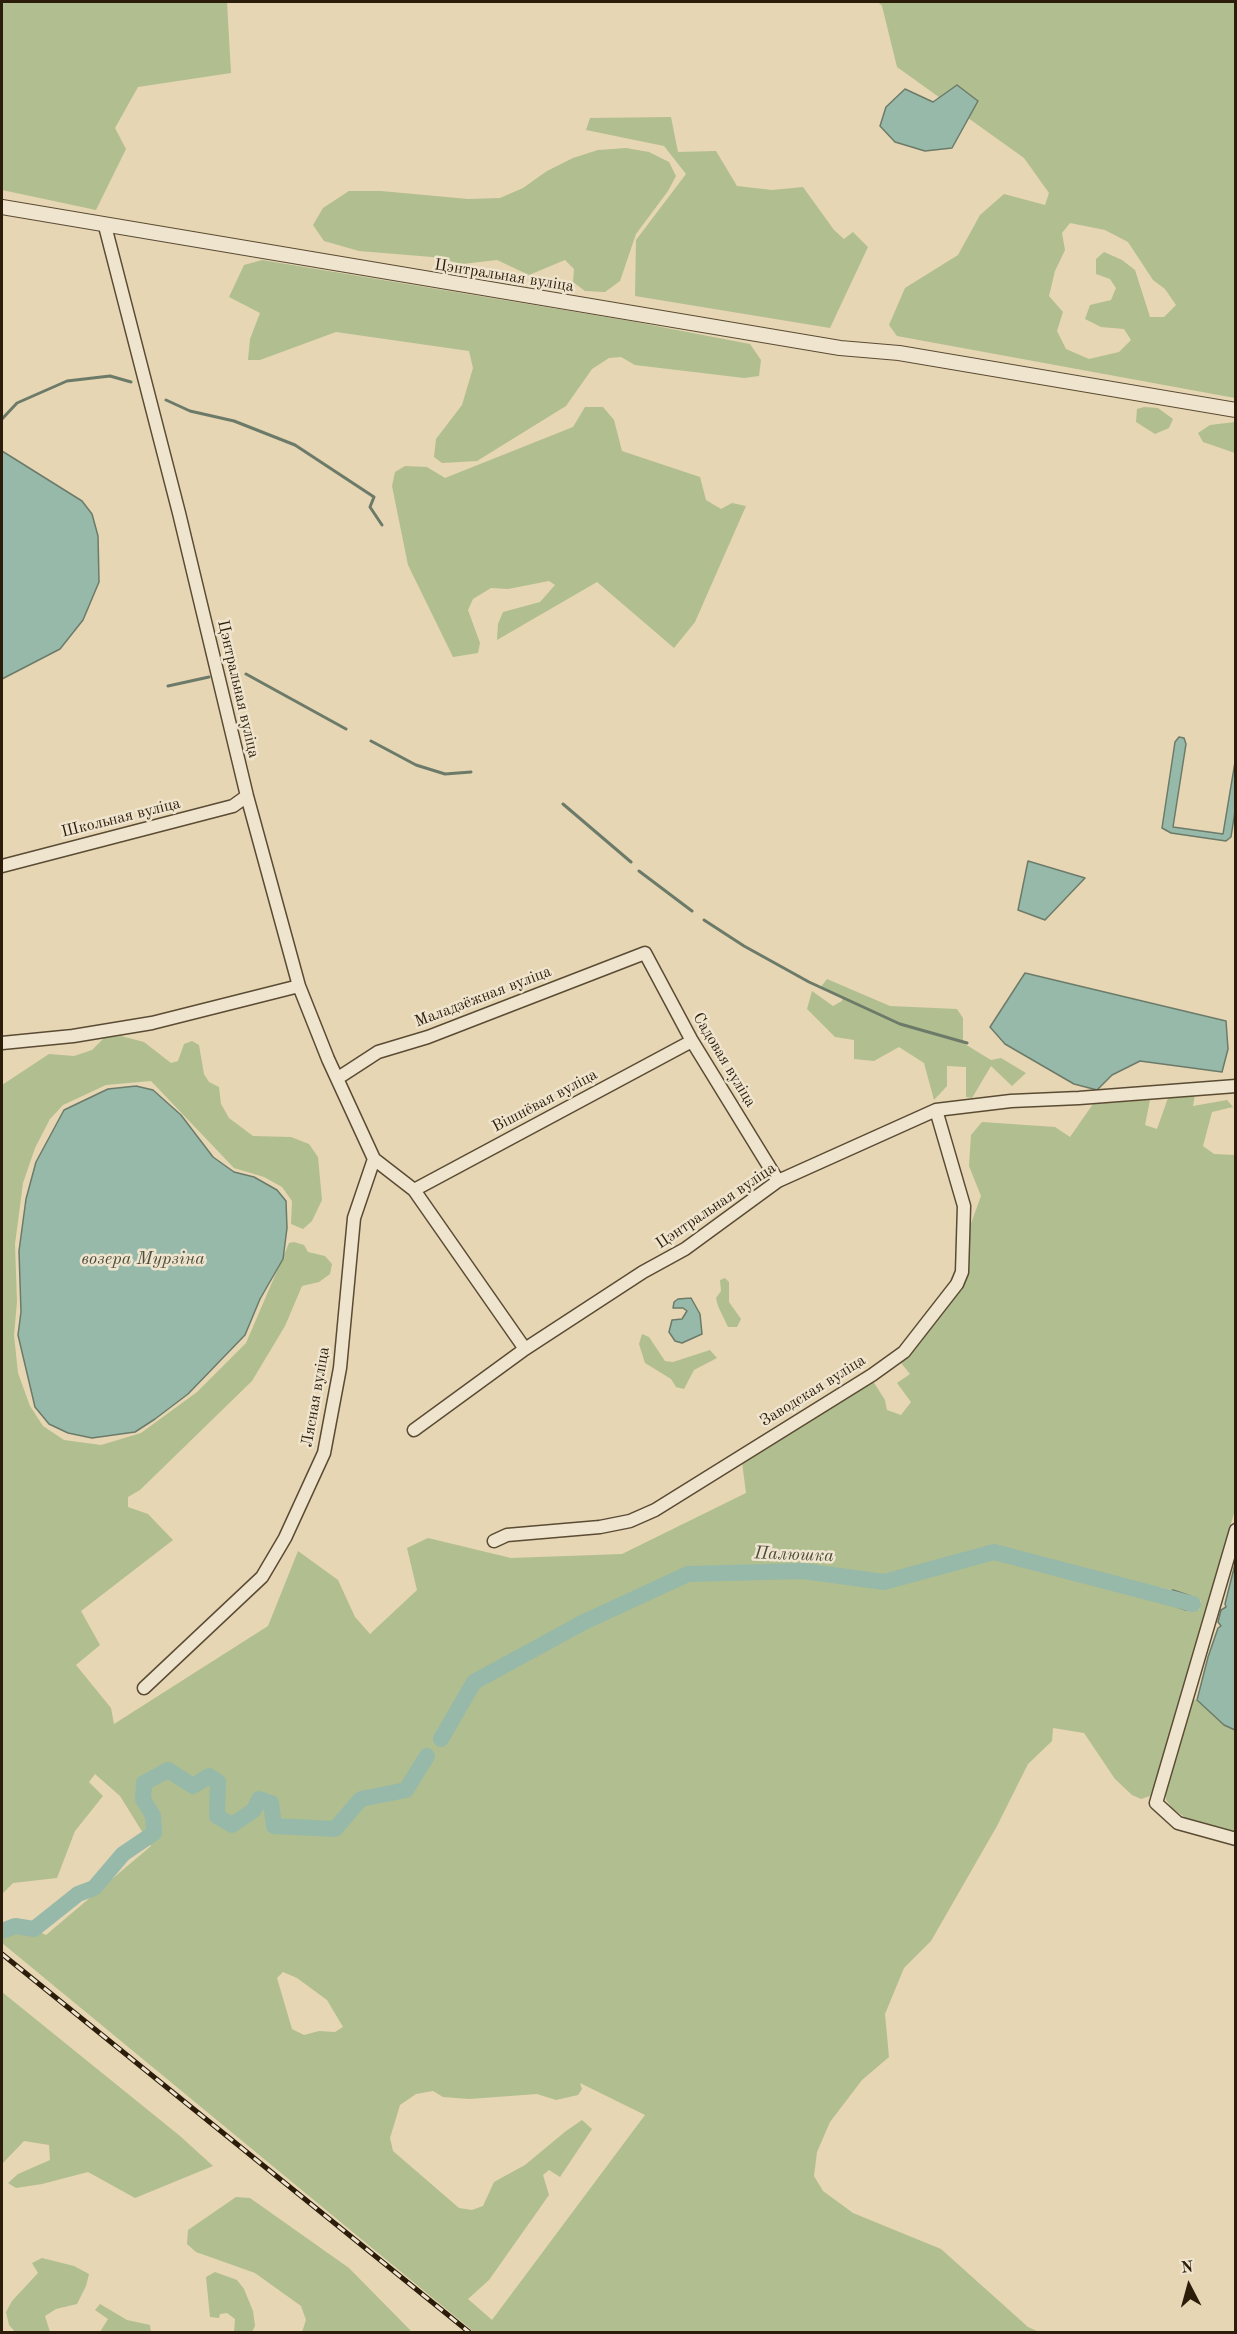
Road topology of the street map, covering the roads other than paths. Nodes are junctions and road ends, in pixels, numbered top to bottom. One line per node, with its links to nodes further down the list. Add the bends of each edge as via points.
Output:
1 (2, 207): 2 (street, Цэнтральная вуліца)
2 (105, 226): 3 (street, Цэнтральная вуліца); 4 (street, Цэнтральная вуліца, via 180,513)
3 (1236, 410)
4 (247, 796): 5 (street, Школьная вуліца, via 233,806); 7 (street, Цэнтральная вуліца)
5 (2, 866)
6 (645, 953): 8 (street, Садовая вуліца); 10 (street, Маладзёжная вуліца, via 428,1037 378,1052)
7 (299, 986): 9 (street, via 152,1023); 10 (street, Цэнтральная вуліца)
8 (692, 1041): 14 (street, Садовая вуліца); 15 (street, Вішнёвая вуліца)
9 (2, 1043)
10 (338, 1078): 13 (street, Цэнтральная вуліца)
11 (1236, 1086): 12 (street, Цэнтральная вуліца)
12 (936, 1110): 14 (street, Цэнтральная вуліца); 19 (street, Заводская вуліца, via 964,1206 962,1272 957,1284 903,1352 655,1510 630,1521 600,1527 507,1535)
13 (374, 1159): 15 (street, Цэнтральная вуліца); 20 (street, Лясная вуліца, via 354,1218 340,1368 320,1462 262,1577)
14 (778, 1181): 16 (street, Цэнтральная вуліца, via 685,1249)
15 (414, 1190): 16 (street, Цэнтральная вуліца)
16 (525, 1349): 17 (street, Цэнтральная вуліца)
17 (414, 1430)
18 (1236, 1530): 21 (street, via 1156,1803 1178,1823)
19 (494, 1541)
20 (144, 1688)
21 (1236, 1839)

